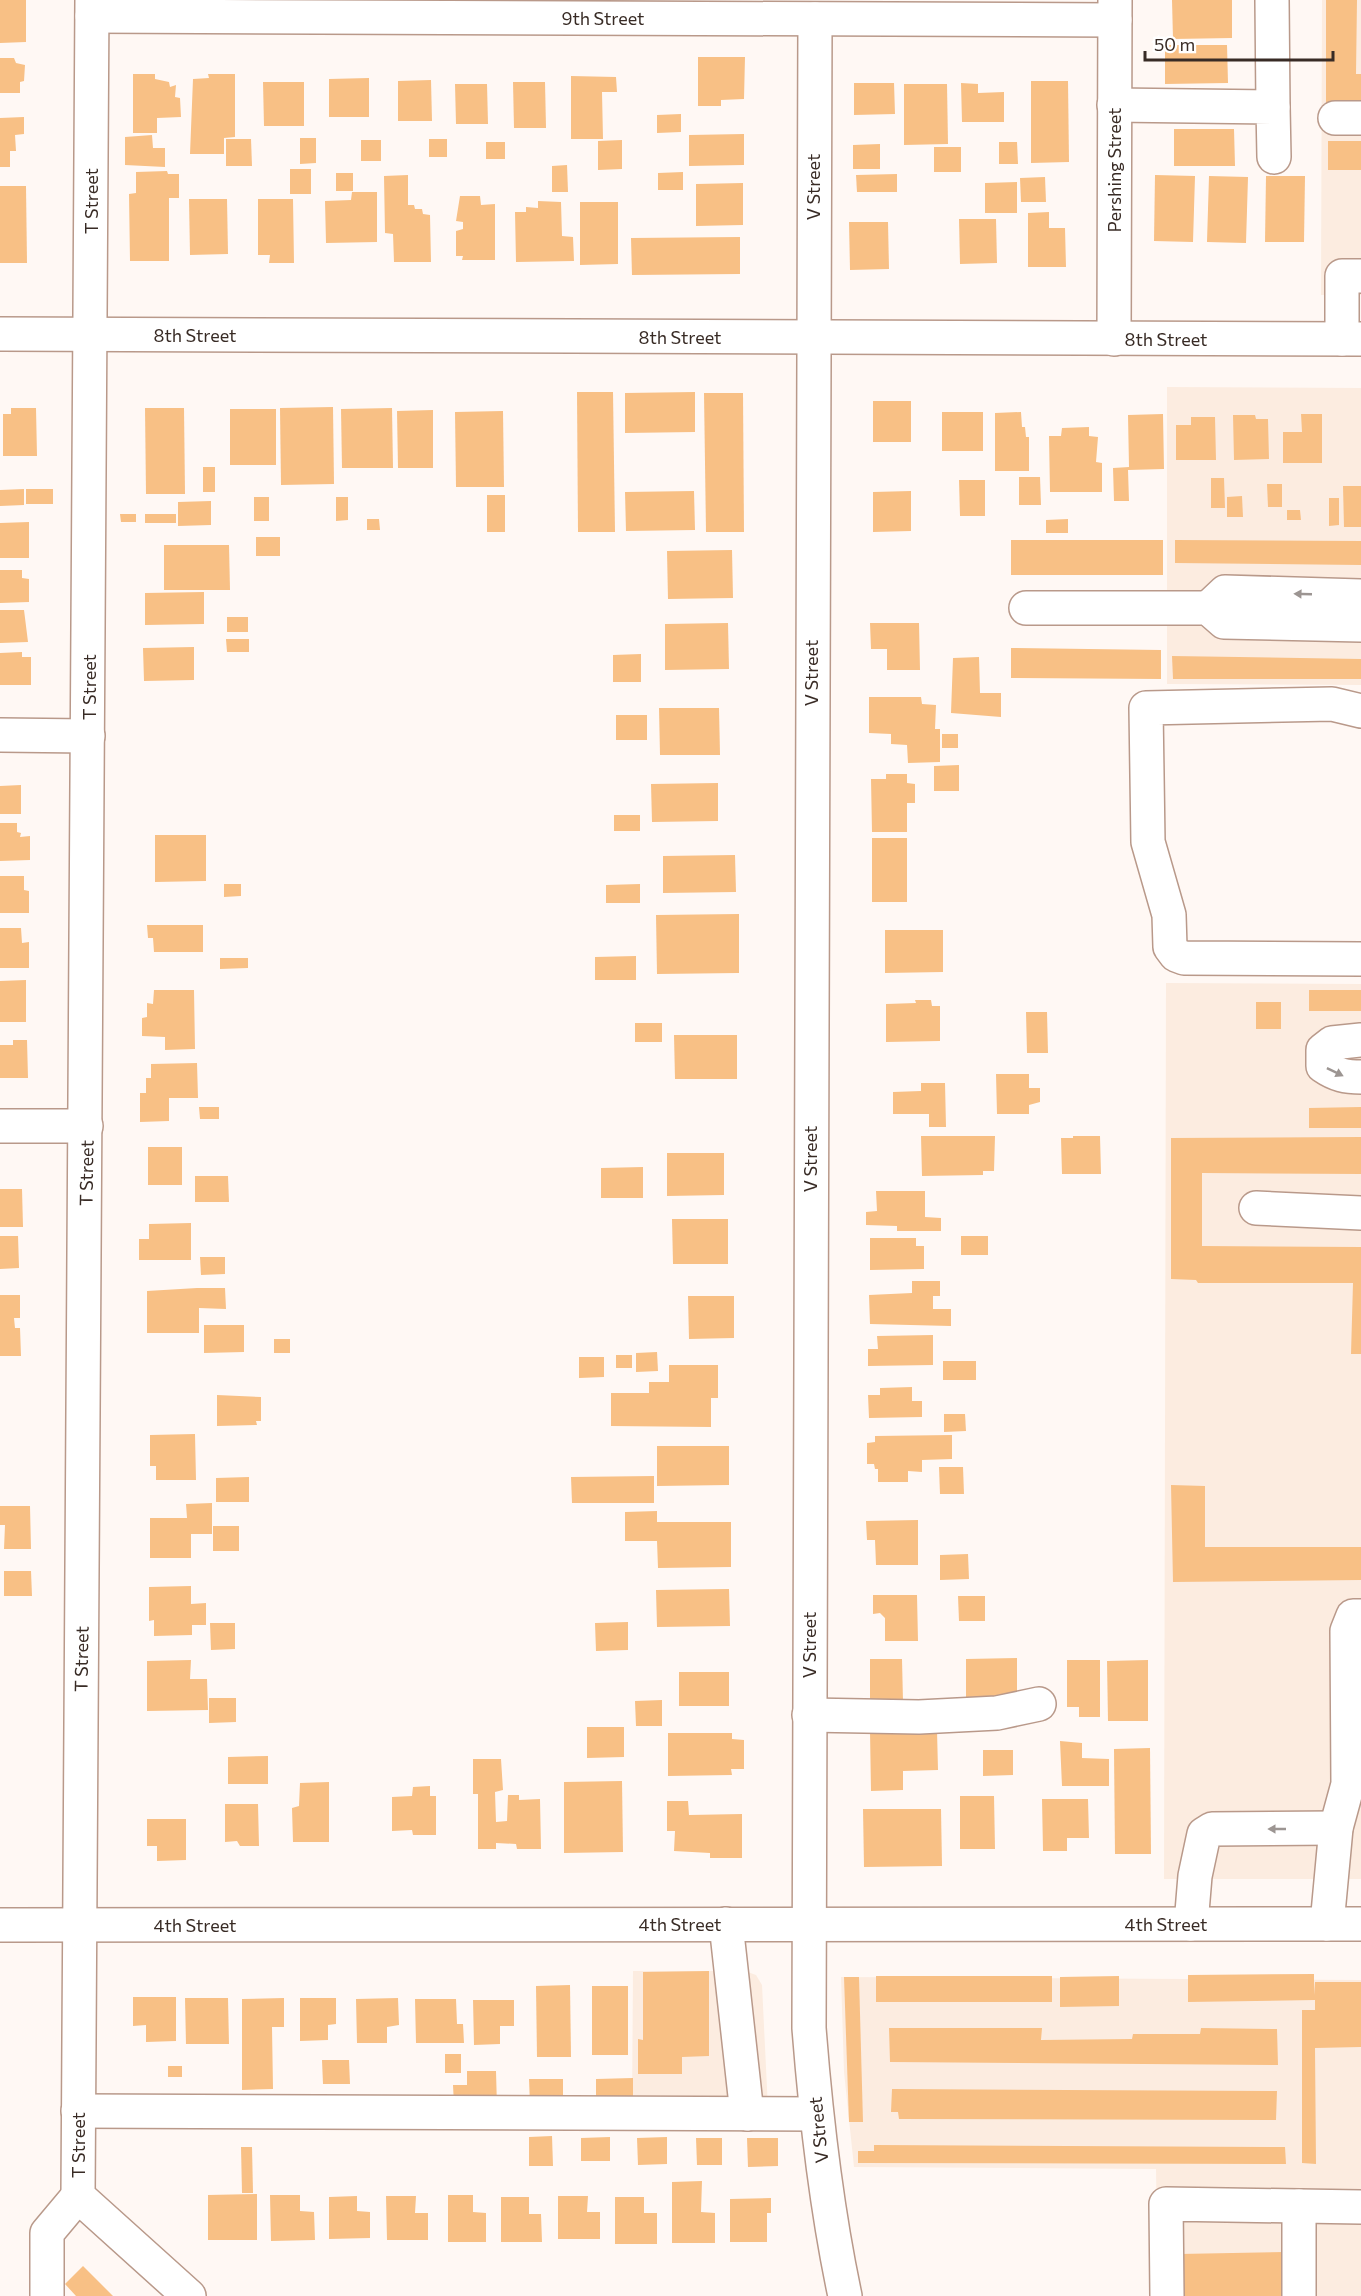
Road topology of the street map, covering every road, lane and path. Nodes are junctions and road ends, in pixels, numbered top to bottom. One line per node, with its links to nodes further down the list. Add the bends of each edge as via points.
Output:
1 (1272, 0): 6 (street)
2 (92, 8): 4 (street, 9th Street); 10 (street, T Street)
3 (1115, 10): 4 (street, 9th Street); 5 (street, Pershing Street)
4 (815, 19): 11 (street, V Street)
5 (1114, 105): 6 (street); 12 (street, Pershing Street)
6 (1273, 107): 7 (street)
7 (1274, 157)
8 (1361, 276): 13 (street, via 1342,276)
9 (0, 334): 10 (street, 8th Street)
10 (91, 334): 11 (street, 8th Street); 20 (street, T Street)
11 (812, 338): 12 (street, 8th Street); 30 (street, V Street)
12 (1114, 339): 13 (street, 8th Street)
13 (1352, 339)
14 (1361, 596): 16 (street, one-way to 16, via 1225,592)
15 (1026, 608): 16 (street)
16 (1208, 608): 17 (street, via 1224,622)
17 (1361, 625)
18 (1361, 711): 21 (street, via 1332,704 1146,708 1148,842 1169,915 1170,947 1176,956)
19 (0, 735): 20 (street)
20 (88, 736): 25 (street, T Street)
21 (1361, 959)
22 (1361, 1040): 23 (street, one-way to 23, via 1332,1043 1323,1050 1323,1066 1332,1073)
23 (1361, 1077)
24 (0, 1126): 25 (street)
25 (86, 1126): 38 (street, T Street)
26 (1256, 1208): 27 (street)
27 (1361, 1213)
28 (1361, 1616): 31 (street, via 1353,1616 1347,1631 1348,1784)
29 (1039, 1704): 30 (street, via 997,1713 919,1717)
30 (809, 1715): 33 (street, V Street)
31 (1336, 1828): 34 (street, one-way to 34, via 1212,1829 1204,1834); 35 (street)
32 (726, 1924): 33 (street, 4th Street); 38 (street, 4th Street); 40 (street)
33 (809, 1924): 34 (street, 4th Street); 41 (street, V Street)
34 (1191, 1924): 35 (street, 4th Street)
35 (1327, 1924): 36 (street, 4th Street)
36 (1361, 1924)
37 (0, 1925): 38 (street, 4th Street)
38 (78, 1926): 39 (street, T Street)
39 (78, 2111): 40 (street); 42 (street, T Street)
40 (747, 2114): 41 (street)
41 (816, 2114): 47 (street, V Street)
42 (78, 2196): 45 (street, via 47,2233); 46 (street, T Street)
43 (1299, 2206): 44 (street); 48 (street, via 1166,2204); 49 (street)
44 (1361, 2207)
45 (47, 2296)
46 (189, 2296)
47 (844, 2296)
48 (1167, 2296)
49 (1299, 2296)

